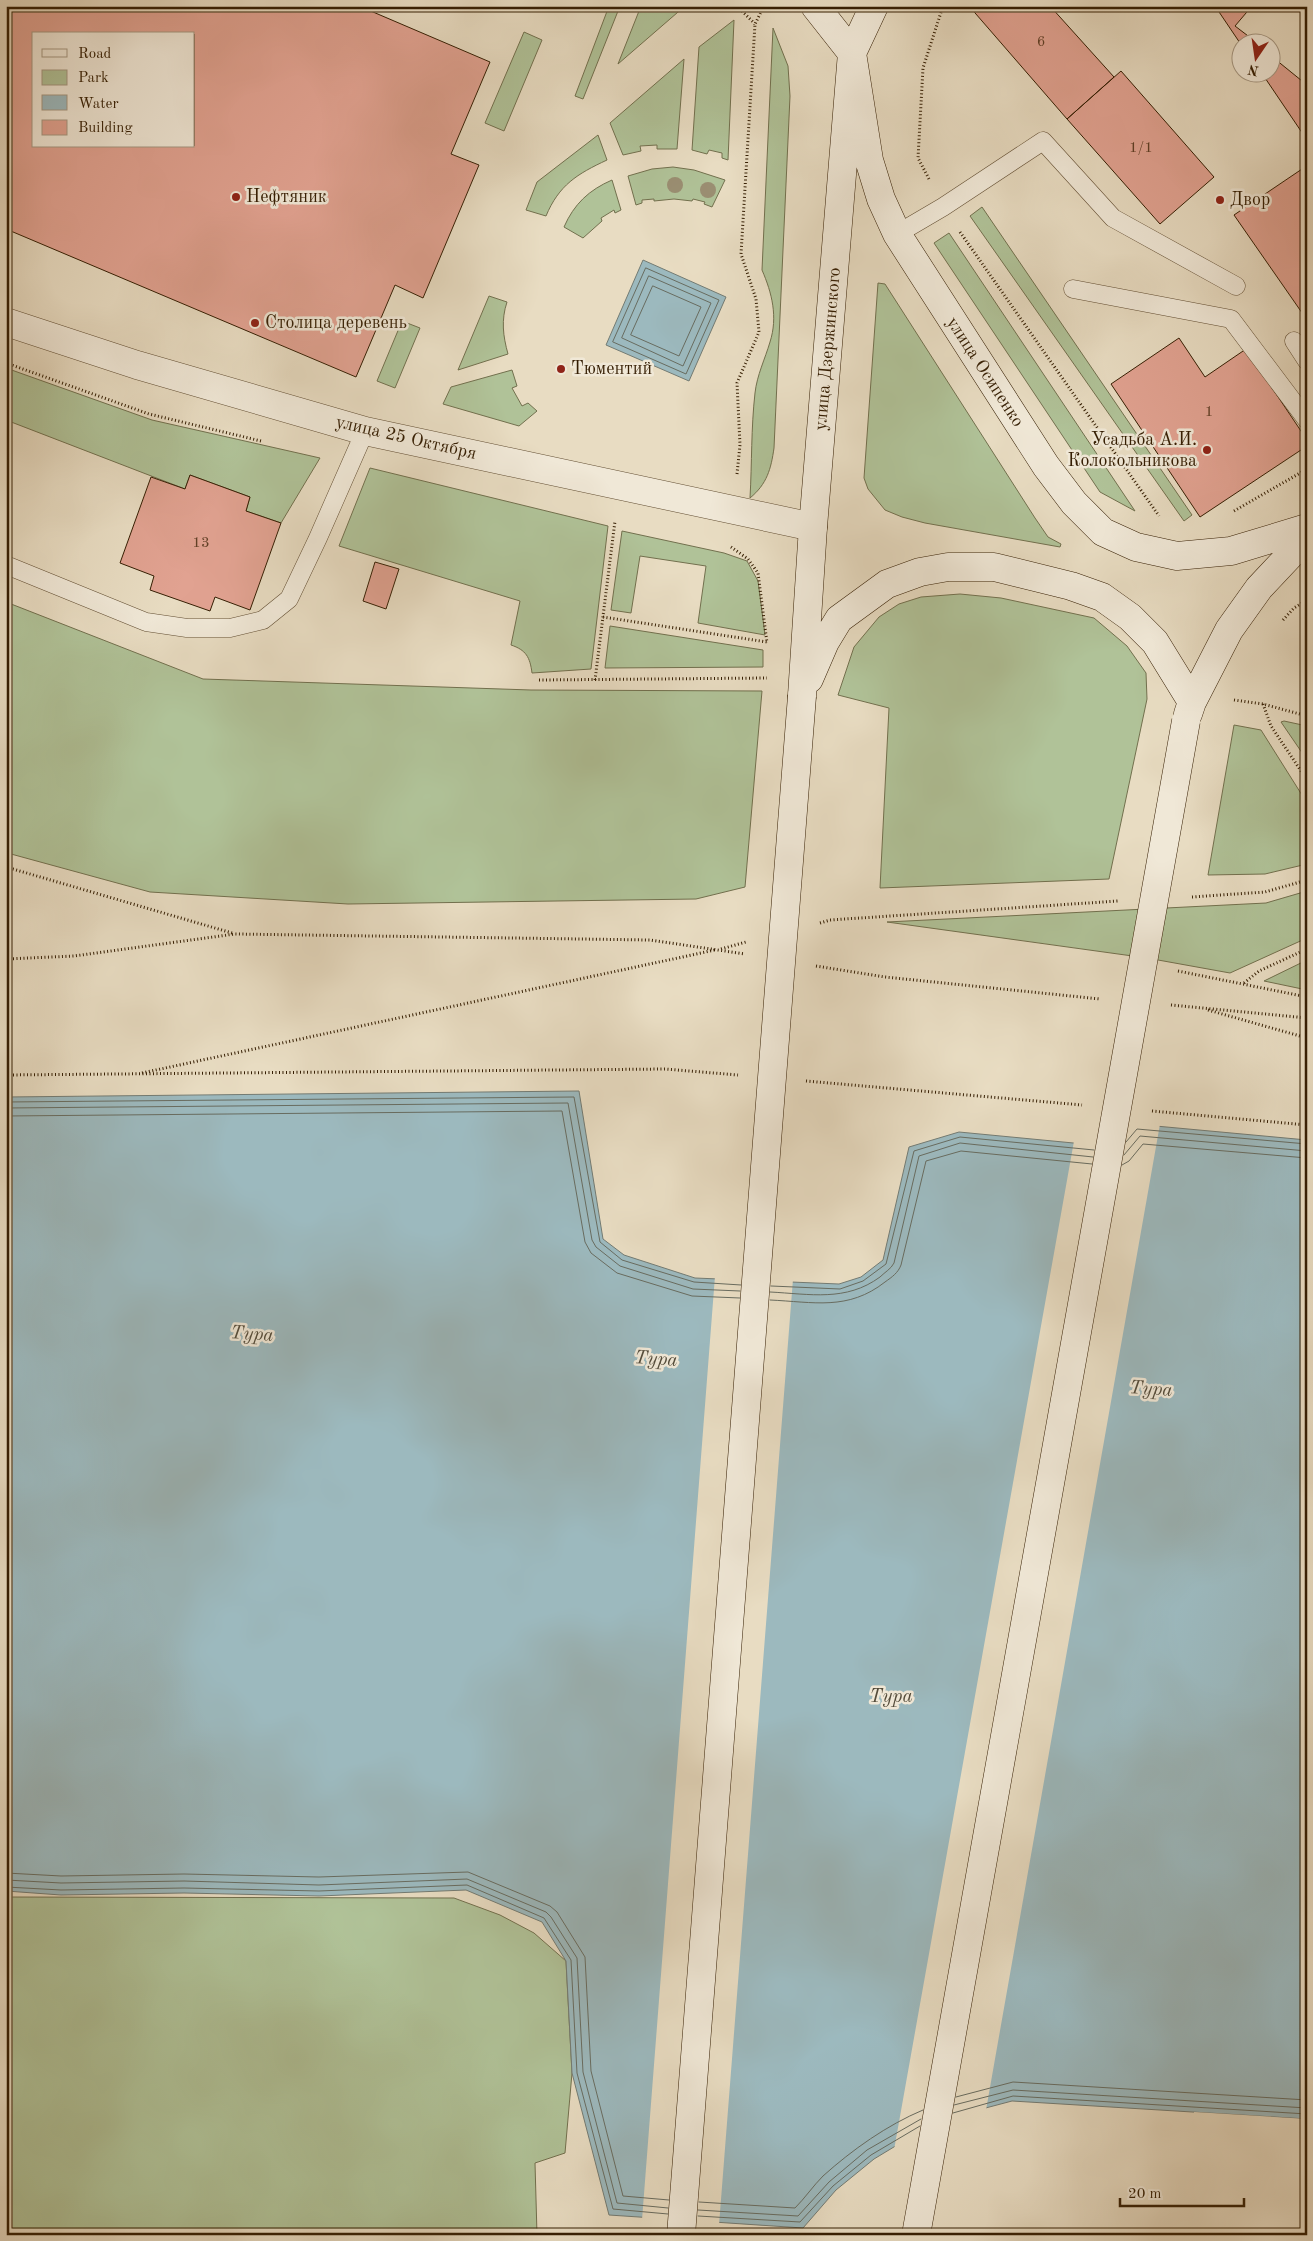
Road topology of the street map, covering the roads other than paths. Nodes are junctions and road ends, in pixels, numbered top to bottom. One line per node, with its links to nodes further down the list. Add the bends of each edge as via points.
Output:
1 (815, 6): 3 (main road, улица Осипенко)
2 (874, 6): 3 (main road, улица Дзержинского)
3 (852, 53): 4 (main road, улица Осипенко, via 869,160 881,199); 12 (main road, улица Дзержинского)
4 (897, 234): 5 (lane, via 1043,141 1113,218); 13 (main road, улица Осипенко, via 1046,466 1074,503 1103,532 1136,548 1177,556 1231,551)
5 (1236, 286)
6 (1073, 289): 10 (lane, via 1231,319)
7 (6, 322): 11 (main road, улица 25 Октября, via 137,365)
8 (1294, 341): 9 (lane)
9 (1307, 361)
10 (1307, 420)
11 (365, 431): 12 (main road, улица 25 Октября); 15 (lane, via 289,599 263,620 230,628 187,628 146,622)
12 (813, 527): 16 (main road, улица Дзержинского)
13 (1307, 528)
14 (1307, 537): 17 (main road, via 1259,588 1229,630)
15 (6, 565)
16 (802, 696): 17 (main road, via 825,642 839,619 887,584 920,572 948,567 994,567 1102,597 1130,616 1155,642); 18 (main road, улица Дзержинского, bridge)
17 (1189, 711): 19 (main road, bridge)
18 (682, 2235)
19 (916, 2235)

